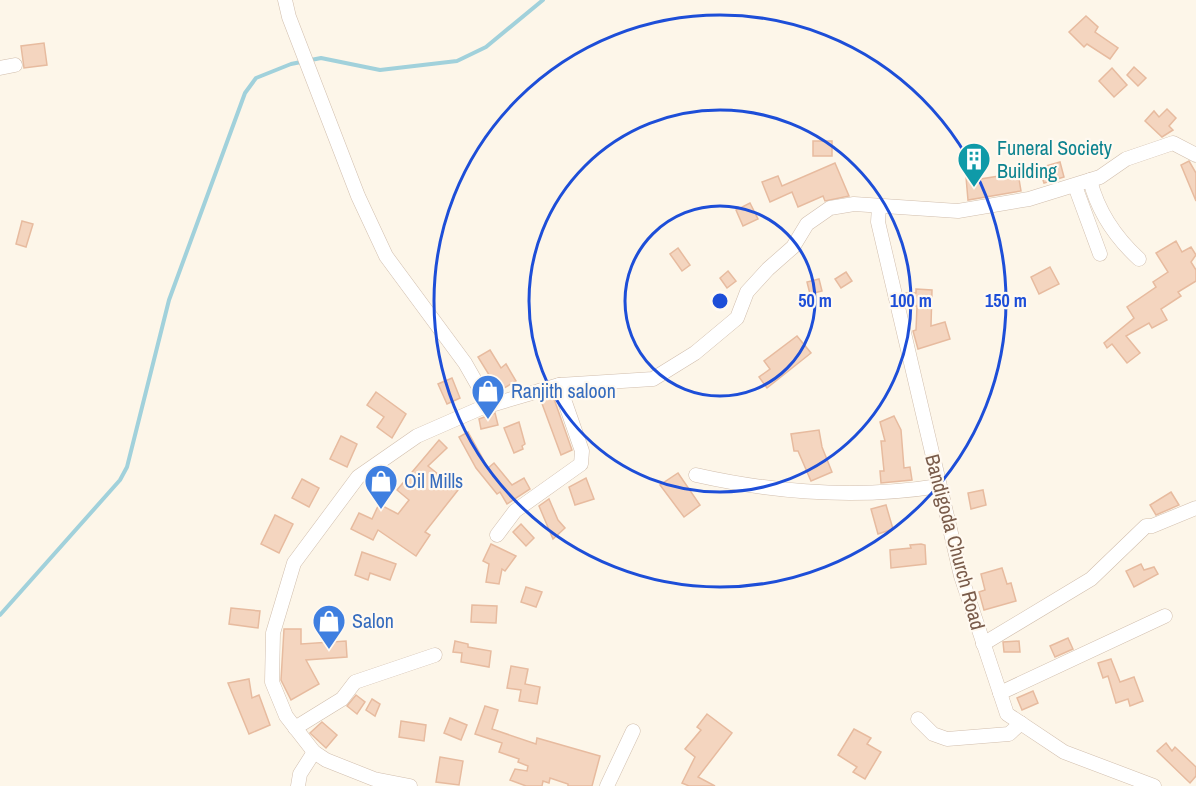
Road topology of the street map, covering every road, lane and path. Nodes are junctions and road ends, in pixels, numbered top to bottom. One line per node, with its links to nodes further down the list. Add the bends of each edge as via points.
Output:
1 (285, 0): 11 (street, via 358,196 387,256 465,363)
2 (15, 65): 3 (street)
3 (0, 68)
4 (1196, 155): 5 (street, via 1173,143 1126,159)
5 (1090, 180): 6 (street); 9 (street, via 1108,223)
6 (1075, 186): 7 (street, via 1029,200 958,211); 8 (street)
7 (879, 207): 10 (street, via 854,204 830,208 807,224 793,248 747,292 737,318 694,353 653,379); 13 (street, Bandigoda Church Road, via 878,222)
8 (1100, 254)
9 (1139, 259)
10 (559, 385): 11 (street); 15 (street, via 582,451 581,464 515,511)
11 (489, 405): 22 (street, via 417,436 358,477 294,563 273,633 272,682)
12 (696, 475): 13 (street, via 787,492 891,494)
13 (939, 486): 17 (street, Bandigoda Church Road)
14 (1196, 508): 17 (street, via 1146,526 1091,579)
15 (497, 535)
16 (1165, 616): 19 (street)
17 (983, 644): 19 (street, Bandigoda Church Road)
18 (435, 655): 22 (street, via 355,682 342,699)
19 (1000, 693): 21 (street, Bandigoda Church Road, via 1007,714)
20 (918, 719): 21 (street, via 933,734 947,739 1009,734)
21 (1021, 723): 28 (street, Bandigoda Church Road, via 1064,752)
22 (295, 728): 24 (street)
23 (633, 731): 27 (street)
24 (314, 752): 25 (street, via 300,774); 26 (street, via 374,779)
25 (298, 786)
26 (410, 786)
27 (607, 786)
28 (1154, 786)

